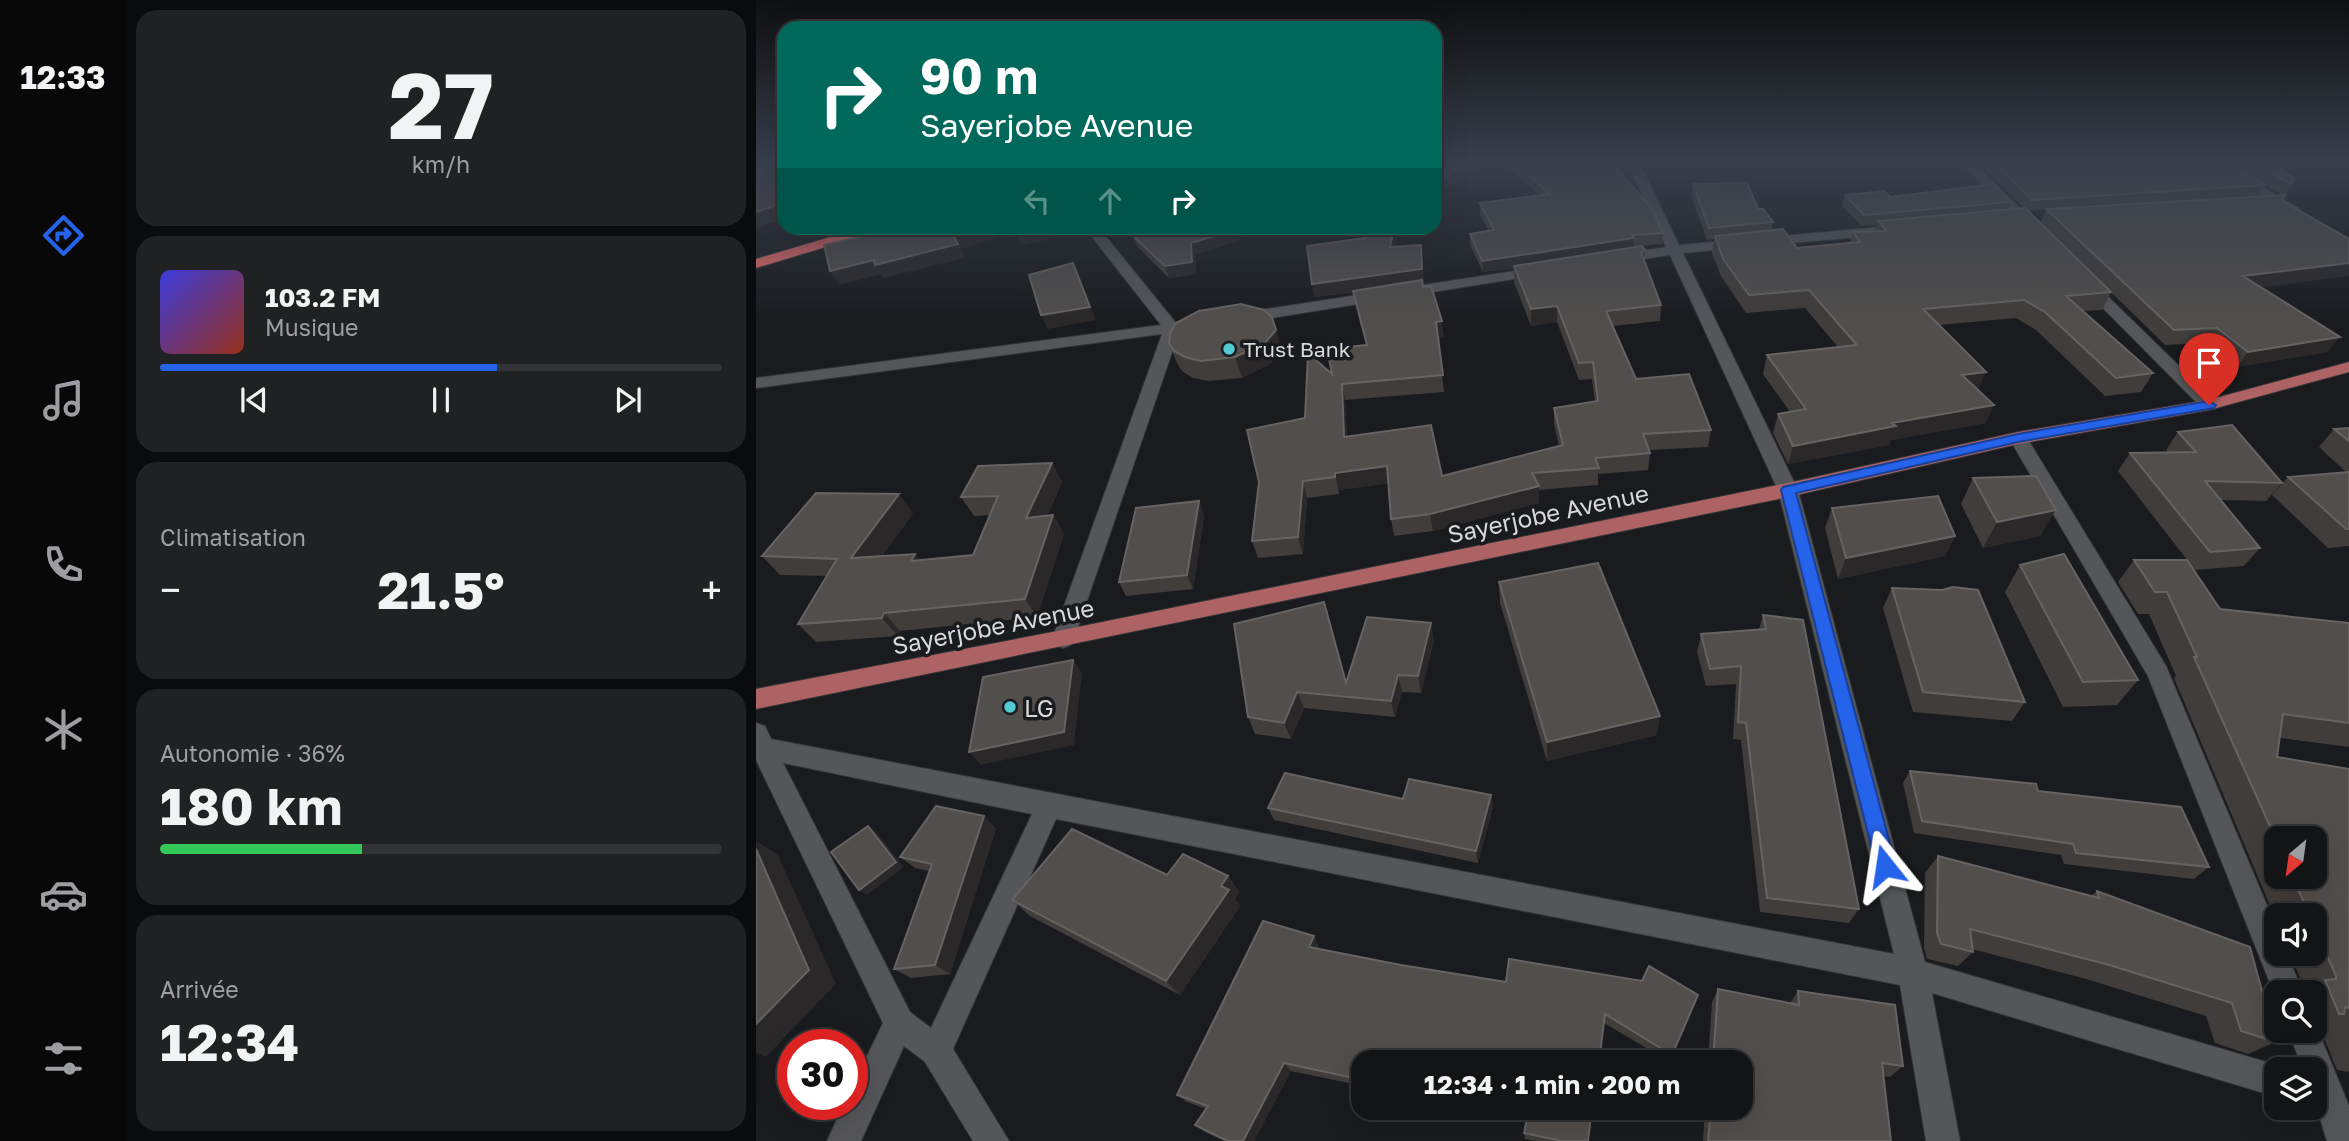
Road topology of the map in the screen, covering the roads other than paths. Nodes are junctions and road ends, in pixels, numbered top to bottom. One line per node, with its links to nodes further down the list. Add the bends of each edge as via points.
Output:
1 (1657, 215): 10 (street)
2 (2011, 215): 4 (street)
3 (2048, 217): 4 (street)
4 (2014, 219): 9 (street)
5 (1896, 230): 10 (street)
6 (813, 235): 11 (highway)
7 (851, 235): 13 (highway)
8 (1098, 235): 16 (street)
9 (2041, 238)
10 (1673, 250): 12 (street); 21 (street)
11 (756, 252)
12 (1606, 261)
13 (756, 264)
14 (2071, 267): 19 (street)
15 (1551, 269): 16 (street)
16 (1172, 328): 18 (street); 22 (street)
17 (2349, 368): 19 (main road, Sayerjobe Avenue)
18 (756, 383)
19 (2209, 405): 20 (main road, Sayerjobe Avenue)
20 (2018, 438): 21 (main road, Sayerjobe Avenue); 27 (street, via 2158,673)
21 (1788, 490): 22 (main road, Sayerjobe Avenue); 26 (street)
22 (1063, 639): 23 (main road, Sayerjobe Avenue)
23 (756, 699)
24 (760, 742): 25 (street); 28 (street)
25 (1049, 806): 26 (street); 30 (street)
26 (1913, 973): 31 (street); 35 (street)
27 (2283, 980)
28 (899, 1023): 30 (street); 33 (street)
29 (2308, 1043): 32 (street)
30 (936, 1051): 34 (street)
31 (2264, 1077)
32 (2331, 1097): 36 (street)
33 (844, 1141)
34 (992, 1141)
35 (1943, 1141)
36 (2344, 1141)

